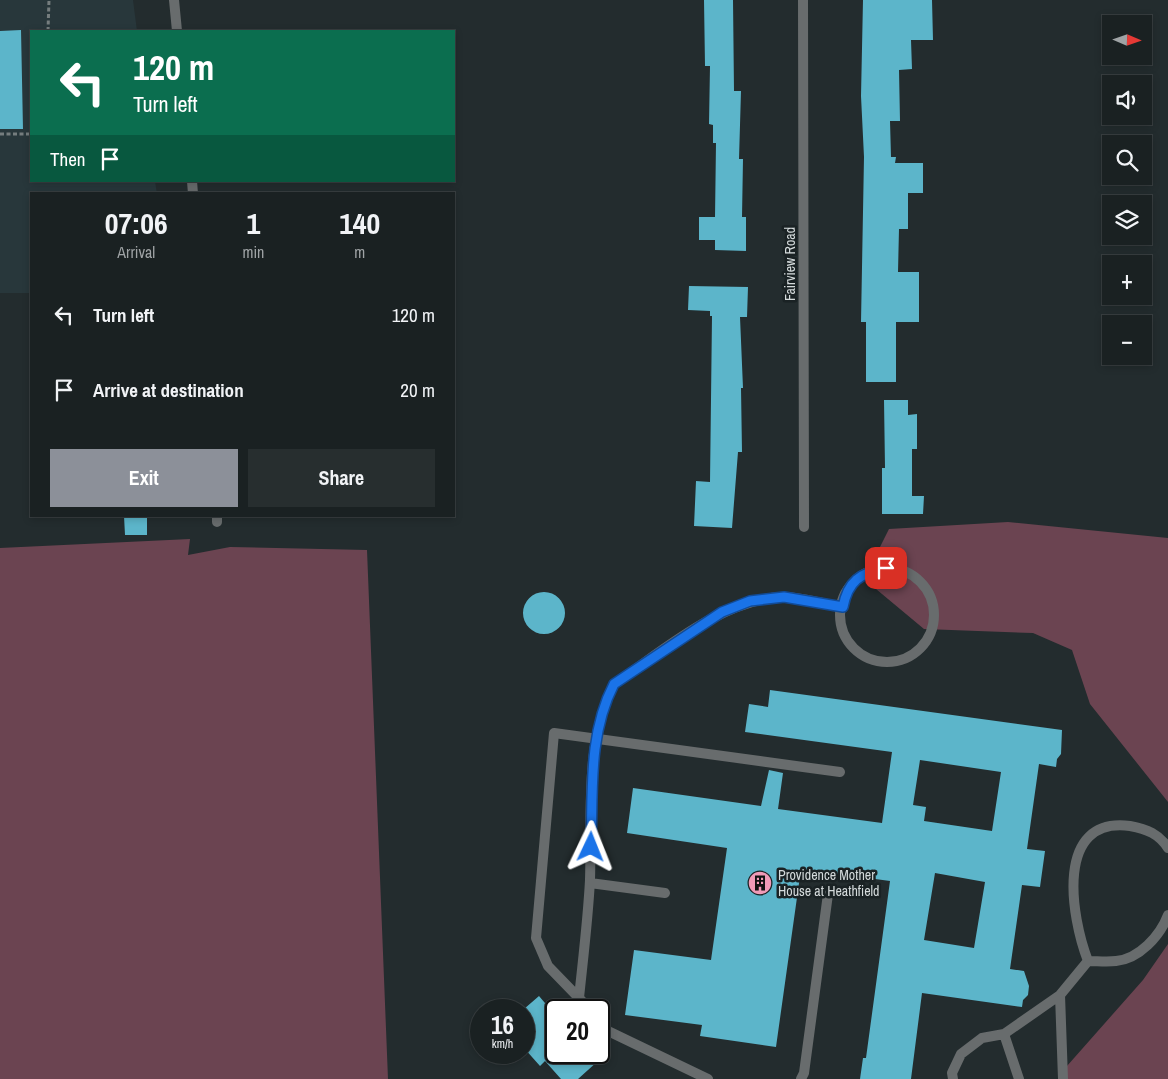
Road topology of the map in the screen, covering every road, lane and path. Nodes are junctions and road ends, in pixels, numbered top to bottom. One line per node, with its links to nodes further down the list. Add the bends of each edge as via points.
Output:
1 (49, 0): 4 (path)
2 (174, 0): 5 (street)
3 (802, 0): 8 (street, Fairview Road)
4 (48, 30)
5 (177, 30)
6 (0, 134): 7 (path)
7 (30, 134)
8 (804, 527)
9 (843, 607): 9 (street, via 840,622 844,636 865,657 879,662 908,658 929,637 933,605 927,590 902,570 870,571 856,579 846,592); 10 (street, via 784,597 750,601 722,612 614,684)
10 (595, 739): 11 (street); 13 (street); 19 (street, via 554,733 536,938 548,966)
11 (840, 772)
12 (1168, 848): 17 (street, via 1162,838 1144,828 1116,824 1095,830 1078,849 1073,880 1078,934)
13 (590, 883): 14 (street); 19 (street)
14 (665, 893)
15 (828, 894): 23 (street)
16 (1168, 915): 17 (street, via 1165,924 1143,950 1118,961)
17 (1088, 961): 18 (street)
18 (1060, 995): 21 (street); 26 (street)
19 (579, 998)
20 (610, 1032): 22 (street)
21 (1004, 1034): 24 (street, via 982,1038 961,1054 952,1073); 25 (street)
22 (708, 1079)
23 (801, 1079)
24 (953, 1079)
25 (1019, 1079)
26 (1063, 1079)

